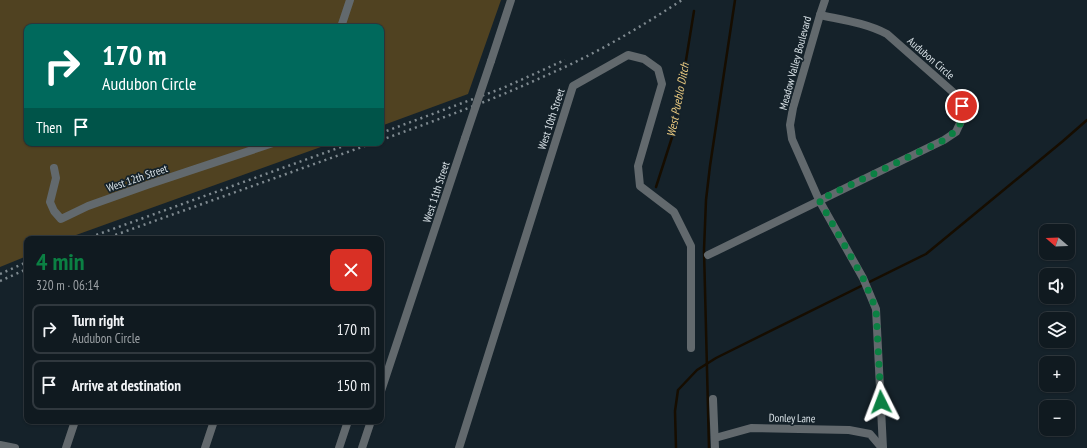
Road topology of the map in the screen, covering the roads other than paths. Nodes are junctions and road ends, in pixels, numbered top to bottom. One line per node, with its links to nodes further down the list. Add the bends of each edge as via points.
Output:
1 (350, 0): 5 (street)
2 (511, 0): 11 (street, West 11th Street, bridge)
3 (825, 0): 4 (street, Meadow Valley Boulevard)
4 (820, 15): 8 (street, Meadow Valley Boulevard, via 790,125 792,140); 8 (street, Audubon Circle, via 862,24 887,34 954,93 962,106 962,119 956,132 944,140)
5 (342, 24)
6 (264, 146): 7 (street, West 12th Street, via 88,206 61,219 50,202 56,178)
7 (54, 168)
8 (819, 200): 9 (street, Audubon Circle); 27 (street, Meadow Valley Boulevard, via 863,278 876,309)
9 (708, 255)
10 (691, 348): 25 (street, West 10th Street, via 691,246 674,212 640,186 638,166 662,84 658,69 644,59 628,55 573,86)
11 (384, 380)
12 (713, 399): 18 (street)
13 (74, 424): 21 (street)
14 (213, 424): 22 (street)
15 (347, 424): 23 (street)
16 (370, 424): 24 (street)
17 (870, 434): 18 (street, Donley Lane, via 848,430 751,428); 27 (street, Meadow Valley Boulevard)
18 (715, 438): 26 (street)
19 (0, 445): 20 (street)
20 (15, 448)
21 (66, 448)
22 (205, 448)
23 (339, 448)
24 (362, 448)
25 (459, 448)
26 (715, 448)
27 (882, 448)

